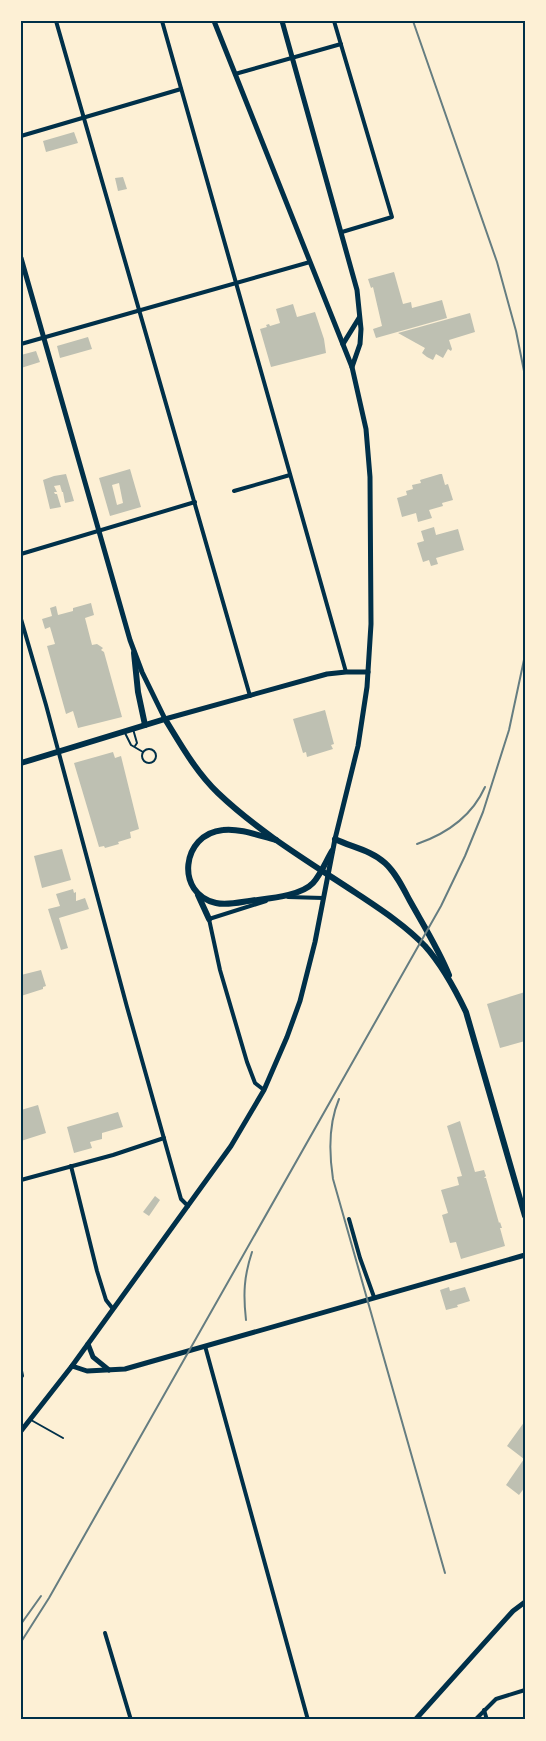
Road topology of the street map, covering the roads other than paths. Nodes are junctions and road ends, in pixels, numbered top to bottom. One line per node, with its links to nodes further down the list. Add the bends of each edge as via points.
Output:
1 (56, 21): 10 (street)
2 (162, 21): 9 (street)
3 (214, 21): 8 (main road)
4 (282, 21): 7 (main road)
5 (334, 21): 6 (street)
6 (341, 44): 7 (street); 12 (street, via 392,217)
7 (292, 58): 8 (street); 12 (main road)
8 (235, 74): 14 (main road)
9 (181, 89): 10 (street); 15 (street)
10 (83, 117): 11 (street); 16 (street)
11 (21, 135)
12 (342, 232): 17 (main road, via 357,290)
13 (21, 258): 18 (main road)
14 (310, 262): 15 (street); 20 (main road)
15 (236, 283): 16 (street); 22 (street)
16 (139, 310): 18 (street); 24 (street)
17 (359, 318): 20 (main road); 21 (main road, via 360,344)
18 (44, 337): 19 (street); 25 (main road)
19 (21, 344)
20 (343, 344): 21 (main road)
21 (352, 367): 30 (main road, via 366,429 370,477)
22 (290, 475): 23 (street); 29 (street)
23 (234, 491)
24 (195, 502): 25 (street); 31 (street)
25 (98, 530): 26 (street); 28 (main road)
26 (21, 554)
27 (21, 619): 37 (street)
28 (134, 653): 32 (main road); 33 (main road)
29 (346, 672): 30 (main road); 31 (main road)
30 (368, 672): 40 (main road, via 358,746)
31 (250, 696): 32 (main road)
32 (165, 719): 33 (main road); 41 (main road, via 217,792)
33 (146, 724): 34 (main road)
34 (133, 728): 35 (main road); 36 (lane)
35 (124, 731): 36 (lane); 37 (main road)
36 (135, 746): 38 (lane)
37 (59, 752): 39 (main road); 49 (street)
38 (143, 752): 38 (lane, via 146,763 155,760 153,749)
39 (21, 763)
40 (335, 839): 42 (main road); 47 (main road, via 370,852 395,874)
41 (280, 841): 43 (main road, via 228,830 202,838 188,860); 47 (main road, via 405,928 425,947)
42 (332, 851): 44 (main road, via 314,882 306,889); 45 (main road)
43 (197, 892): 44 (main road, via 219,904); 46 (main road)
44 (280, 897): 45 (street); 46 (street)
45 (323, 898): 48 (main road, via 300,1001)
46 (208, 919): 48 (street, via 247,1062 255,1083)
47 (456, 993): 53 (main road, via 468,1021)
48 (264, 1090): 52 (main road, via 231,1146)
49 (164, 1138): 50 (street); 52 (street, via 181,1199)
50 (71, 1166): 51 (street); 57 (street, via 96,1271)
51 (21, 1180)
52 (188, 1206): 57 (main road)
53 (525, 1216)
54 (349, 1219): 56 (street)
55 (525, 1255): 56 (main road)
56 (374, 1297): 59 (main road)
57 (113, 1309): 58 (main road)
58 (88, 1344): 60 (main road); 61 (main road, via 93,1357)
59 (205, 1346): 61 (main road); 70 (street)
60 (72, 1366): 61 (main road, via 87,1371); 62 (main road)
61 (109, 1370)
62 (30, 1419): 63 (main road); 64 (lane)
63 (21, 1431)
64 (63, 1438)
65 (525, 1602): 71 (main road)
66 (105, 1633): 69 (street)
67 (525, 1690): 68 (street, via 496,1699)
68 (484, 1710): 72 (street); 73 (street)
69 (131, 1720)
70 (308, 1720)
71 (415, 1720)
72 (475, 1720)
73 (487, 1720)

